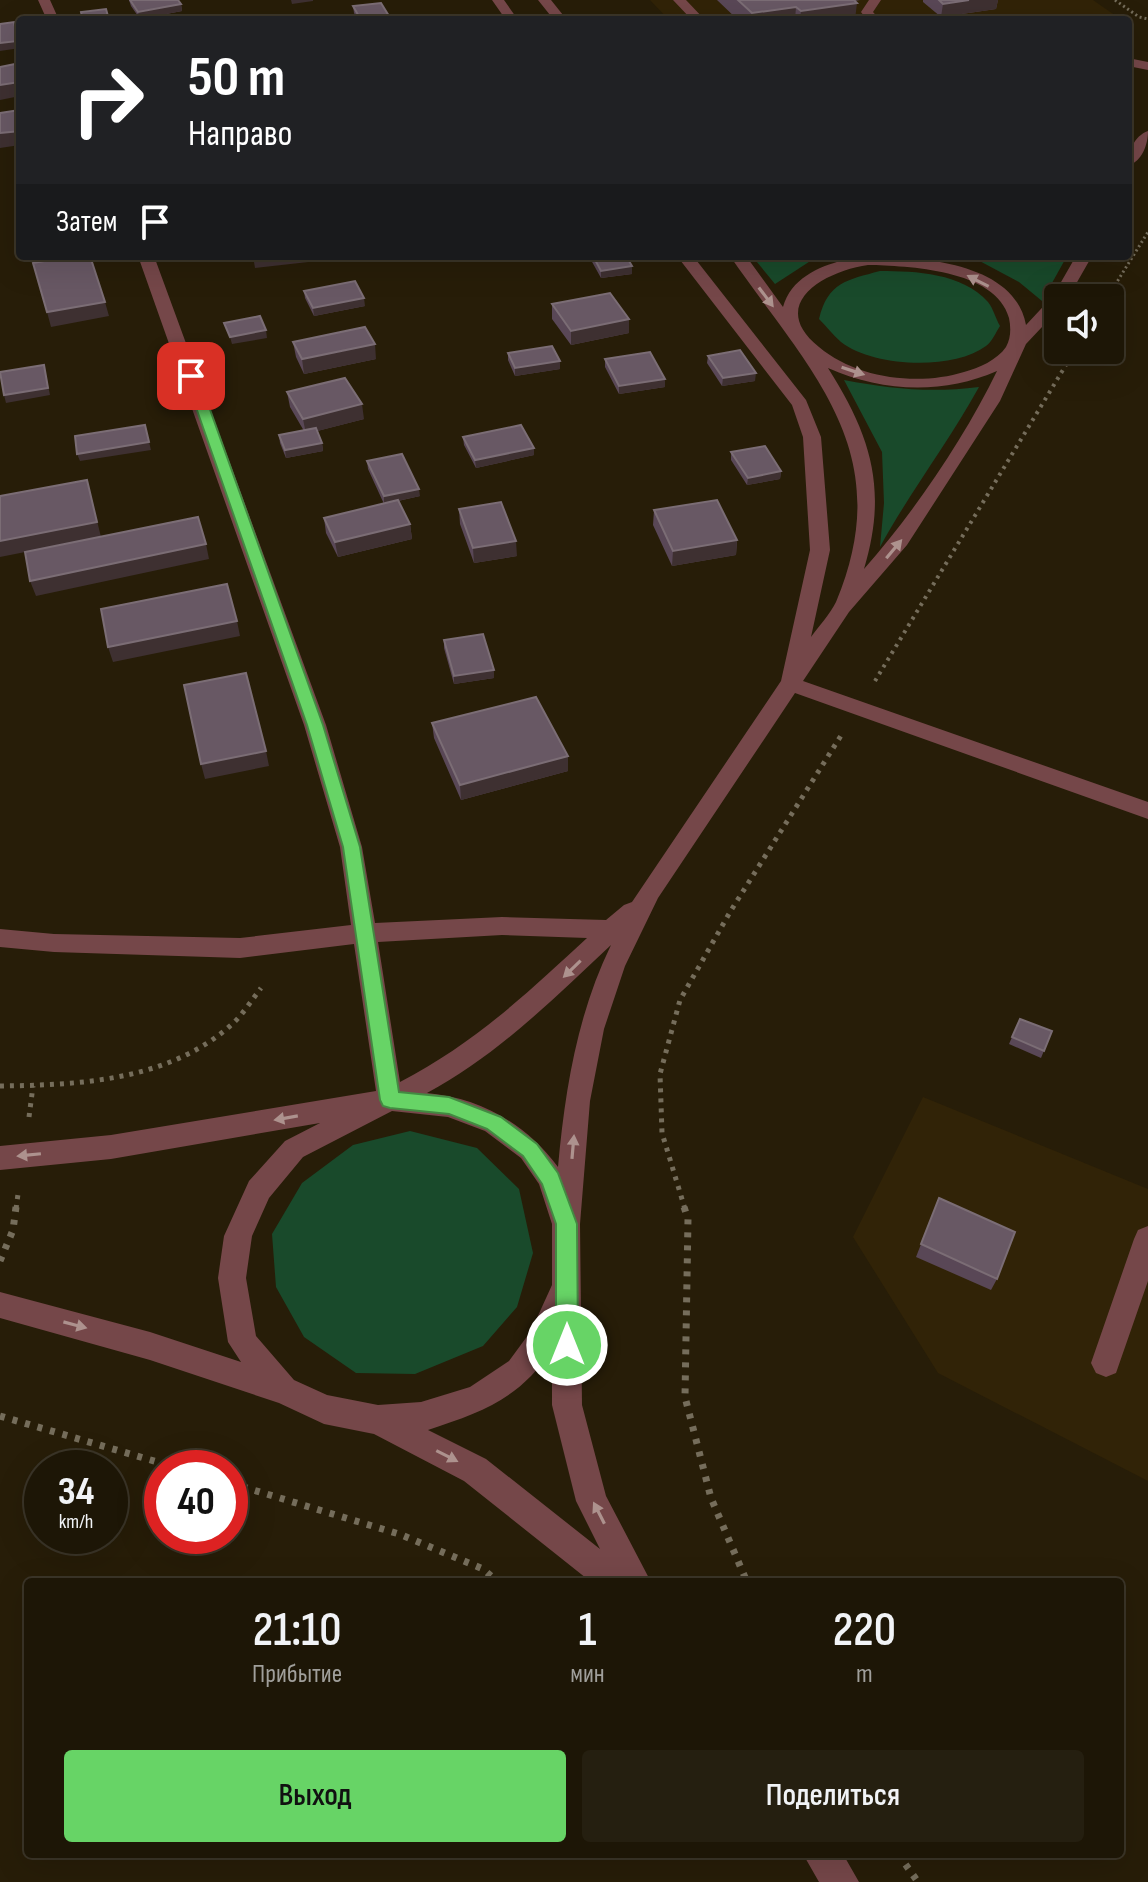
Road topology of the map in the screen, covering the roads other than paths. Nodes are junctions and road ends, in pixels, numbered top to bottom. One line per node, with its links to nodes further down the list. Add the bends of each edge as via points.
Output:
1 (544, 0): 3 (street)
2 (679, 0): 4 (street)
3 (558, 16)
4 (695, 16)
5 (1148, 135): 6 (street)
6 (1132, 157)
7 (148, 260): 22 (street, via 315,725 351,847)
8 (688, 260): 18 (street, via 800,404 812,437 820,550)
9 (741, 260): 15 (street, one-way to 15)
10 (852, 260): 15 (street, via 806,281 792,298 788,317)
11 (906, 260): 16 (street, one-way to 11, via 1020,320 1006,298 980,280)
12 (1082, 260): 13 (street)
13 (1068, 284)
14 (1044, 315): 16 (street)
15 (797, 337): 16 (street, one-way to 16, via 822,359 850,371 917,383 980,373 1003,361); 17 (street, via 834,391 859,441 868,496 861,552)
16 (1019, 342): 17 (street, one-way to 16, via 900,541 991,401)
17 (842, 607): 18 (street)
18 (791, 684): 19 (street); 20 (street)
19 (1148, 811)
20 (648, 894): 21 (street); 26 (street, one-way to 20, via 577,1101 591,1029 613,966)
21 (612, 930): 22 (street, via 502,926); 24 (street, one-way to 24, via 506,1028 450,1068)
22 (367, 933): 23 (street, via 240,948); 24 (street, via 369,977)
23 (0, 938)
24 (390, 1100): 25 (street, one-way to 25, via 111,1147); 26 (street, via 449,1106 494,1123 530,1150 551,1179); 31 (street, via 294,1149 259,1190 238,1236 232,1278 243,1342)
25 (0, 1158)
26 (566, 1224): 28 (street)
27 (1148, 1239): 30 (street)
28 (566, 1285): 32 (street, via 541,1341 519,1371 478,1399 421,1417); 34 (street, one-way to 28, via 592,1501 567,1405)
29 (0, 1305): 31 (street, one-way to 31)
30 (1106, 1363)
31 (284, 1390): 32 (street, via 324,1409)
32 (378, 1420): 33 (street, one-way to 33, via 475,1470)
33 (612, 1578)
34 (633, 1578)
35 (824, 1858): 36 (street)
36 (841, 1882)

